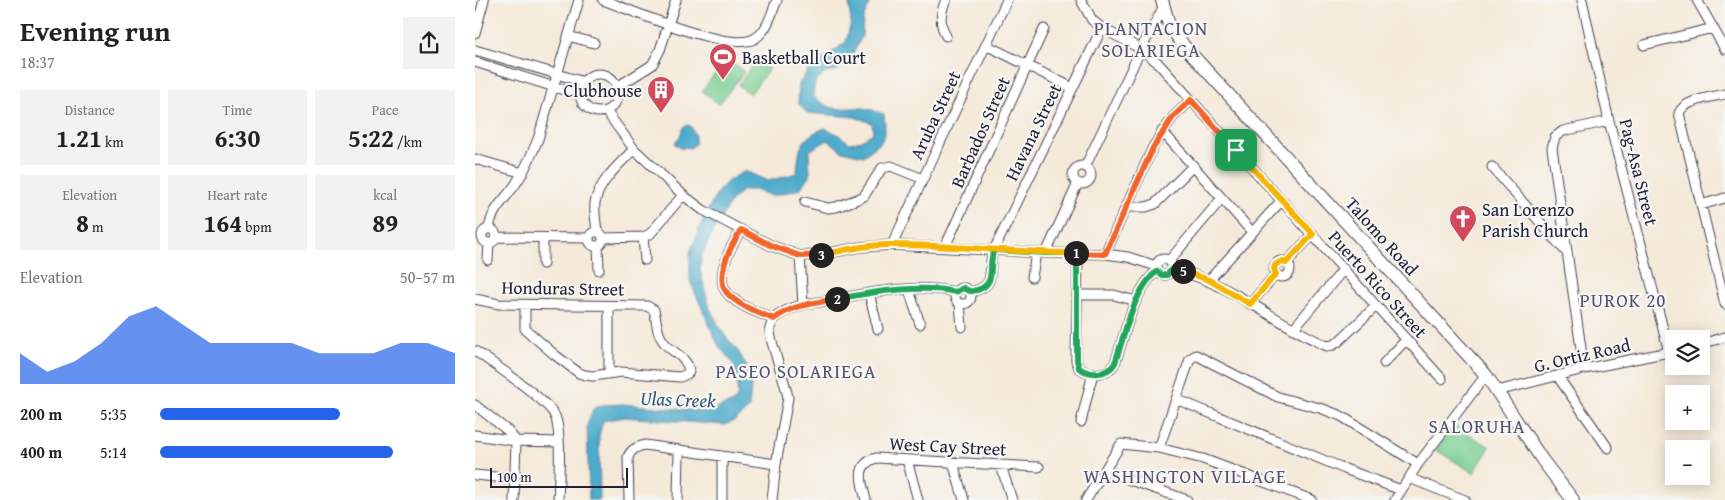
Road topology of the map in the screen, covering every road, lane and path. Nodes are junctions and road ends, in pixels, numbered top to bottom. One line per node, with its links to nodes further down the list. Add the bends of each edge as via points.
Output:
1 (484, 0): 16 (street)
2 (579, 0): 17 (street)
3 (603, 0): 12 (street)
4 (675, 0): 12 (street)
5 (777, 0): 12 (street, via 766,27 750,42 724,41)
6 (946, 0): 18 (street, via 941,28)
7 (1007, 0): 20 (street, Aruba Street)
8 (1081, 0): 13 (street, Puerto Rico Street, via 1092,20)
9 (1582, 0): 36 (street, Pag-Asa Street)
10 (1697, 0): 14 (street)
11 (1162, 4): 22 (street); 109 (street, Talomo Road, via 1169,25 1184,46)
12 (668, 24): 30 (street, via 652,65)
13 (1102, 28): 22 (street, Puerto Rico Street); 31 (street, Havana Street)
14 (1713, 28): 21 (street); 23 (street)
15 (1045, 29): 26 (street, Barbados Street)
16 (475, 33)
17 (568, 36): 19 (street); 27 (street)
18 (946, 36)
19 (593, 43)
20 (985, 45): 26 (street); 43 (street, Aruba Street)
21 (1645, 45)
22 (1141, 49): 34 (street, Puerto Rico Street); 65 (street, via 1085,167 1077,168 1073,173 1078,183)
23 (1725, 49)
24 (475, 50): 27 (street)
25 (475, 62): 29 (street)
26 (1028, 66): 31 (street); 62 (street, Barbados Street)
27 (557, 74): 28 (street); 29 (street)
28 (583, 82): 30 (street, via 593,75 605,75); 33 (street)
29 (553, 86): 33 (street); 42 (street, via 538,139)
30 (617, 87): 35 (street, via 615,104)
31 (1073, 88): 63 (street, Havana Street)
32 (1725, 94): 49 (street, via 1686,104 1680,109 1679,117)
33 (580, 95): 35 (street, via 589,109)
34 (1191, 100): 37 (street); 47 (street, Puerto Rico Street)
35 (606, 110): 38 (street)
36 (1609, 121): 67 (street, via 1557,134 1553,142); 99 (street, Pag-Asa Street)
37 (1162, 131): 40 (street); 50 (street)
38 (634, 149): 44 (street); 55 (street, via 602,186 595,204)
39 (476, 161): 42 (street)
40 (1193, 166): 45 (street); 50 (street, via 1155,204)
41 (1492, 167): 67 (street)
42 (523, 174): 53 (street, via 495,210)
43 (923, 179): 48 (street, via 886,166 881,168 864,196 858,200 828,208); 60 (street, Aruba Street)
44 (683, 195): 51 (street, via 703,210); 56 (street, via 650,234)
45 (1222, 198): 52 (street); 73 (street)
46 (1725, 198): 49 (street)
47 (1281, 201): 52 (street); 54 (street, Puerto Rico Street)
48 (805, 202)
49 (1701, 205): 76 (street)
50 (1127, 207): 68 (street)
51 (741, 230): 69 (street); 94 (street, via 727,255 722,283 727,294 738,302)
52 (1252, 232): 79 (street)
53 (482, 234): 59 (street, via 493,231)
54 (1313, 234): 75 (street, Puerto Rico Street); 88 (street, via 1286,263 1282,261 1275,265 1276,274)
55 (600, 235): 56 (street); 58 (street, via 591,233); 61 (street, via 602,243)
56 (643, 237): 71 (street)
57 (543, 238): 58 (street); 59 (street); 72 (street)
58 (589, 238): 61 (street, via 591,244)
59 (492, 240): 70 (street)
60 (892, 244): 62 (street); 69 (street)
61 (598, 246): 77 (street)
62 (945, 248): 63 (street)
63 (994, 250): 64 (street); 83 (street, Havana Street, via 991,278 979,290)
64 (1036, 252): 65 (street); 78 (street)
65 (1046, 253): 66 (street)
66 (1078, 253): 68 (street); 84 (street)
67 (1567, 253): 106 (street)
68 (1105, 254): 74 (street, via 1127,257)
69 (800, 256): 91 (street)
70 (488, 260)
71 (645, 260)
72 (543, 264)
73 (1170, 265): 74 (street, via 1161,260); 74 (street, via 1167,275 1161,275); 79 (street)
74 (1157, 268): 86 (street)
75 (1343, 269): 93 (street, Puerto Rico Street); 98 (street)
76 (1721, 269): 89 (street)
77 (599, 270)
78 (1032, 276)
79 (1209, 280): 88 (street)
80 (909, 290): 81 (street); 82 (street); 95 (street)
81 (869, 292): 91 (street); 97 (street)
82 (956, 292): 83 (street, via 963,288); 87 (street, via 955,298)
83 (970, 292): 87 (street, via 970,301)
84 (1077, 295): 86 (street, via 1114,295); 108 (street, via 1077,360 1079,368)
85 (475, 298): 90 (street, Honduras Street, via 499,304)
86 (1136, 301): 108 (street, via 1112,369)
87 (960, 304): 96 (street)
88 (1250, 304): 98 (street)
89 (1725, 304)
90 (525, 305): 92 (street, Honduras Street); 107 (street, via 525,329 555,355 585,375)
91 (803, 305): 94 (street, via 782,312)
92 (609, 306): 107 (street); 107 (street, Honduras Street, via 651,307 662,339 687,362 689,372 680,376)
93 (1376, 306): 98 (street, via 1333,345 1327,346); 101 (street, Puerto Rico Street)
94 (774, 319): 125 (street, via 770,338 788,398)
95 (920, 324)
96 (962, 327)
97 (878, 329)
98 (1293, 329)
99 (1665, 330)
100 (1725, 337): 102 (street)
101 (1406, 340): 105 (street); 111 (street, Puerto Rico Street)
102 (1710, 341)
103 (475, 351): 118 (street, via 549,405 556,418)
104 (1665, 353): 106 (street, G. Ortiz Road)
105 (1384, 364)
106 (1584, 369): 110 (street, G. Ortiz Road)
107 (609, 373)
108 (1093, 373): 115 (street)
109 (1485, 376): 112 (street, Talomo Road); 126 (street)
110 (1558, 377): 112 (street, G. Ortiz Road); 120 (street)
111 (1442, 379)
112 (1497, 391): 149 (street, Talomo Road)
113 (1176, 399): 119 (street); 126 (street, via 1189,359 1193,355 1199,356 1278,397 1341,416); 133 (street)
114 (475, 405): 117 (street)
115 (1081, 422)
116 (475, 435): 117 (street)
117 (516, 441): 118 (street); 132 (street)
118 (559, 442): 135 (street)
119 (1159, 448): 129 (street, via 1121,444); 146 (street, via 1203,458)
120 (1608, 448)
121 (679, 450): 122 (street); 136 (street, via 645,445 630,452); 137 (street)
122 (722, 456): 125 (street); 138 (street)
123 (907, 460): 124 (street, West Cay Street); 140 (street, West Cay Street, via 876,458 868,461 861,472); 141 (street)
124 (953, 463): 127 (street, West Cay Street); 142 (street)
125 (776, 464): 139 (street)
126 (1418, 464): 131 (street)
127 (1001, 466): 128 (street, West Cay Street); 143 (street)
128 (1039, 468)
129 (1105, 471): 144 (street); 145 (street)
130 (475, 475): 132 (street)
131 (1409, 478): 133 (street); 148 (street)
132 (515, 479): 134 (street)
133 (1401, 490): 147 (street)
134 (514, 500)
135 (559, 500)
136 (629, 500)
137 (678, 500)
138 (722, 500)
139 (772, 500)
140 (867, 500)
141 (918, 500)
142 (964, 500)
143 (1012, 500)
144 (1087, 500)
145 (1187, 500)
146 (1312, 500)
147 (1395, 500)
148 (1465, 500)
149 (1573, 500)

